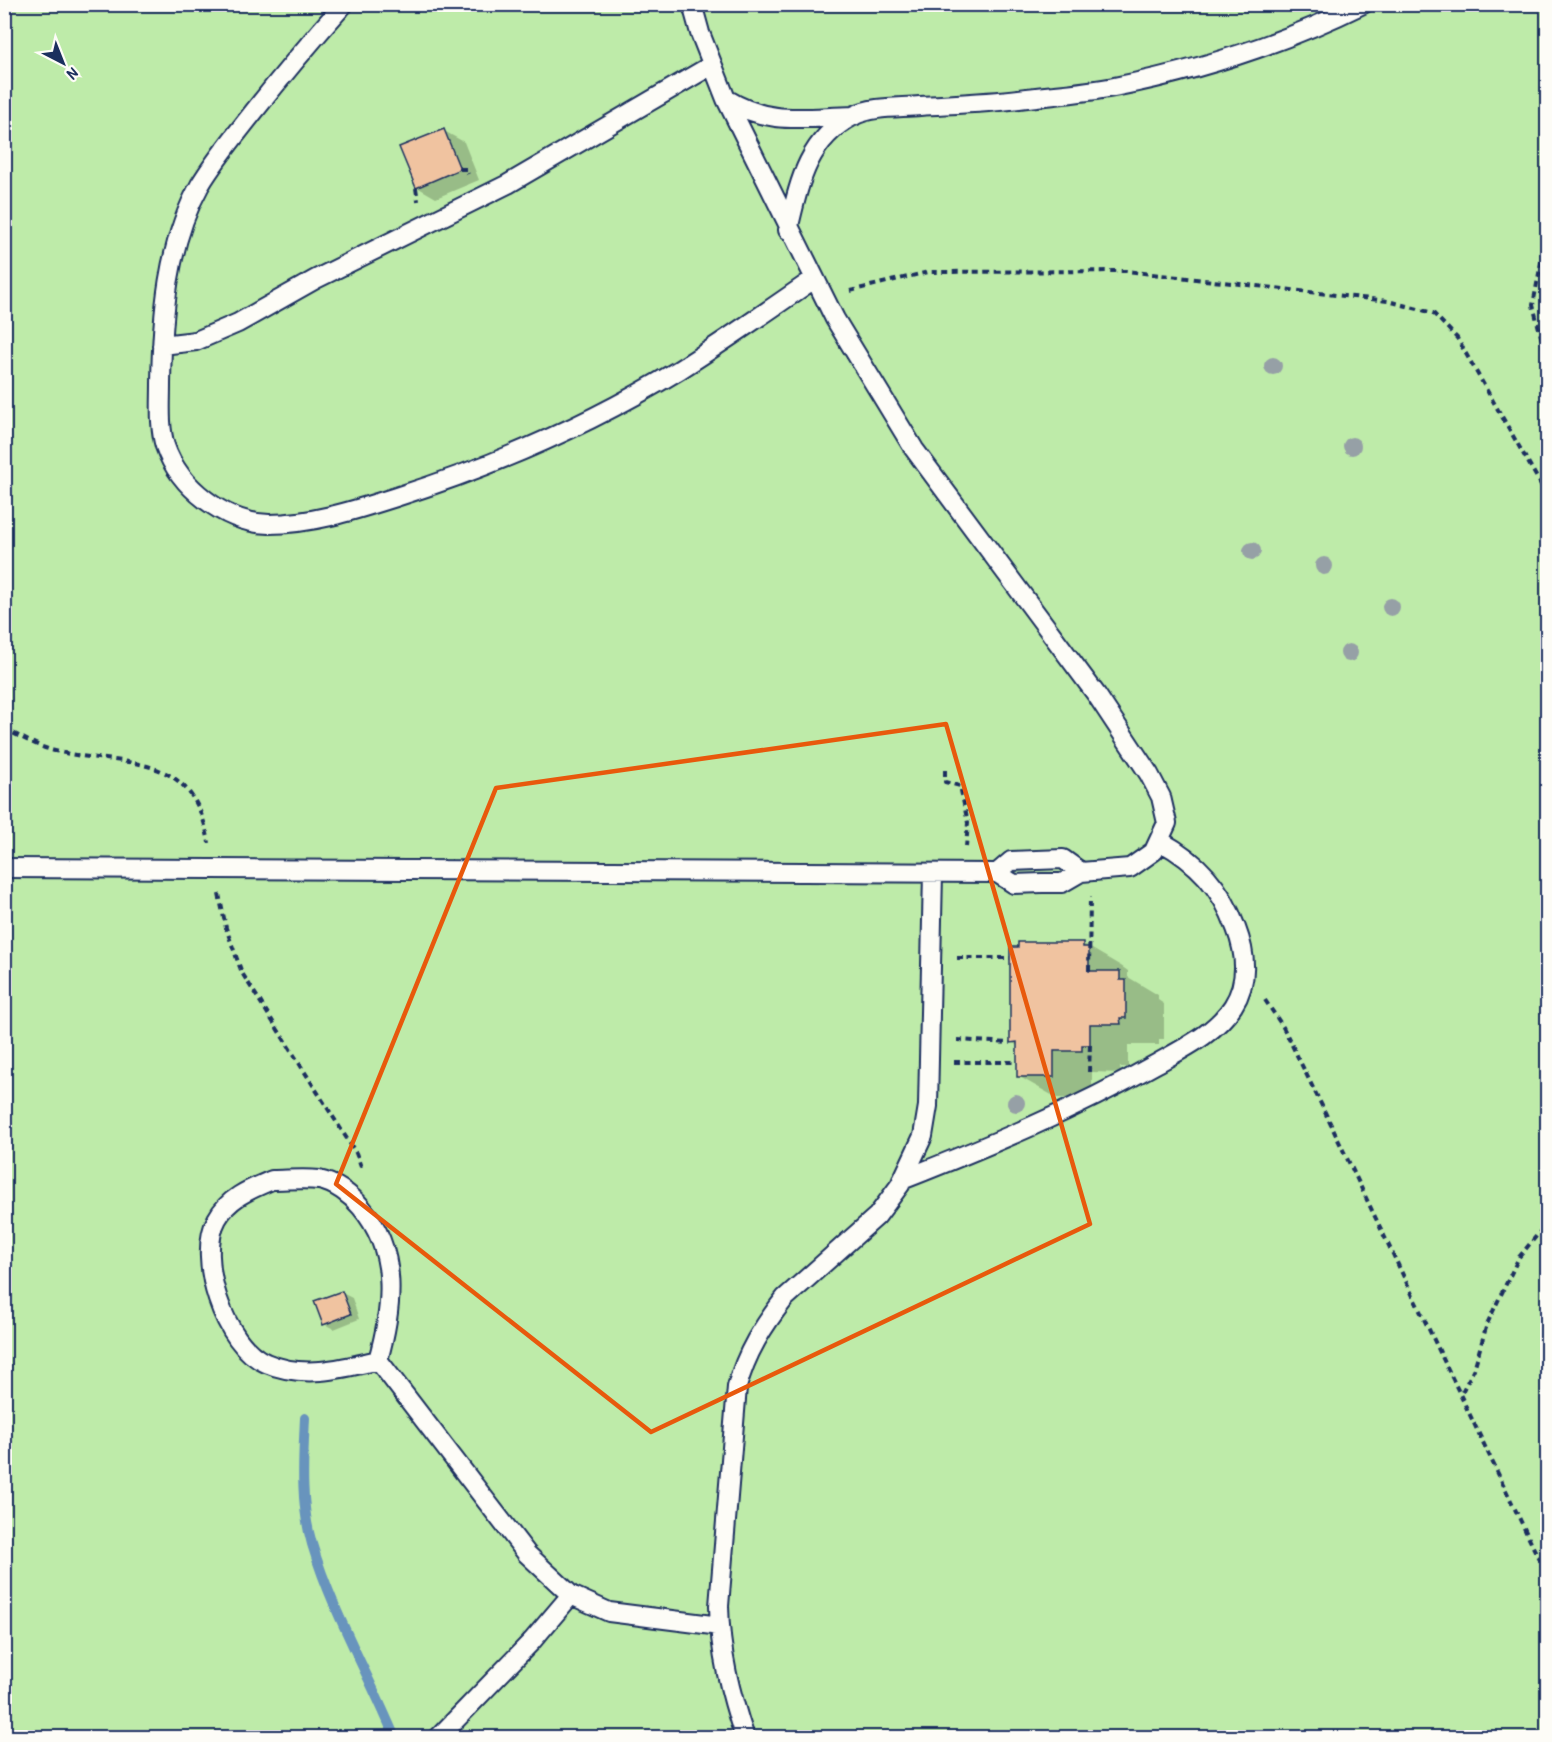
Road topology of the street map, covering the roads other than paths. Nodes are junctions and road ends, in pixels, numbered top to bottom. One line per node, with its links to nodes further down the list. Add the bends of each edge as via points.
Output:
1 (344, 4): 9 (lane, via 263,100 200,185 176,247)
2 (692, 4): 4 (lane)
3 (1363, 4): 6 (lane, via 1274,43 1193,69 1112,87 996,102 879,109)
4 (712, 64): 5 (lane); 9 (lane, via 508,184 316,279 238,323 196,341)
5 (726, 99): 6 (lane, via 758,116); 7 (lane)
6 (854, 116): 7 (lane, via 818,144 807,162)
7 (788, 230): 8 (lane)
8 (814, 279): 9 (lane, via 678,370 557,434 423,489 324,518 290,523 264,524 216,507 186,482 173,464 160,413); 10 (lane, via 914,449 1096,694 1149,774 1167,812)
9 (162, 345)
10 (1160, 842): 12 (lane, via 1130,868 1081,872 1062,883 1014,884 998,873); 13 (lane, via 1195,863 1229,910 1245,963 1244,977 1232,1007 1197,1041 1111,1089 1031,1128)
11 (4, 868): 12 (lane)
12 (933, 873): 13 (lane, via 928,1106 922,1136)
13 (902, 1180): 16 (lane, via 877,1216 785,1298 754,1341 742,1366 732,1423)
14 (378, 1360): 14 (lane, via 388,1323 391,1282 386,1249 373,1221 350,1194 320,1180 272,1179 230,1202 216,1220 212,1273 222,1315 241,1344 264,1363 282,1369 319,1372); 15 (lane, via 527,1554)
15 (571, 1595): 16 (lane, via 609,1612); 17 (lane)
16 (720, 1626): 18 (lane, via 724,1666)
17 (438, 1737)
18 (745, 1737)

